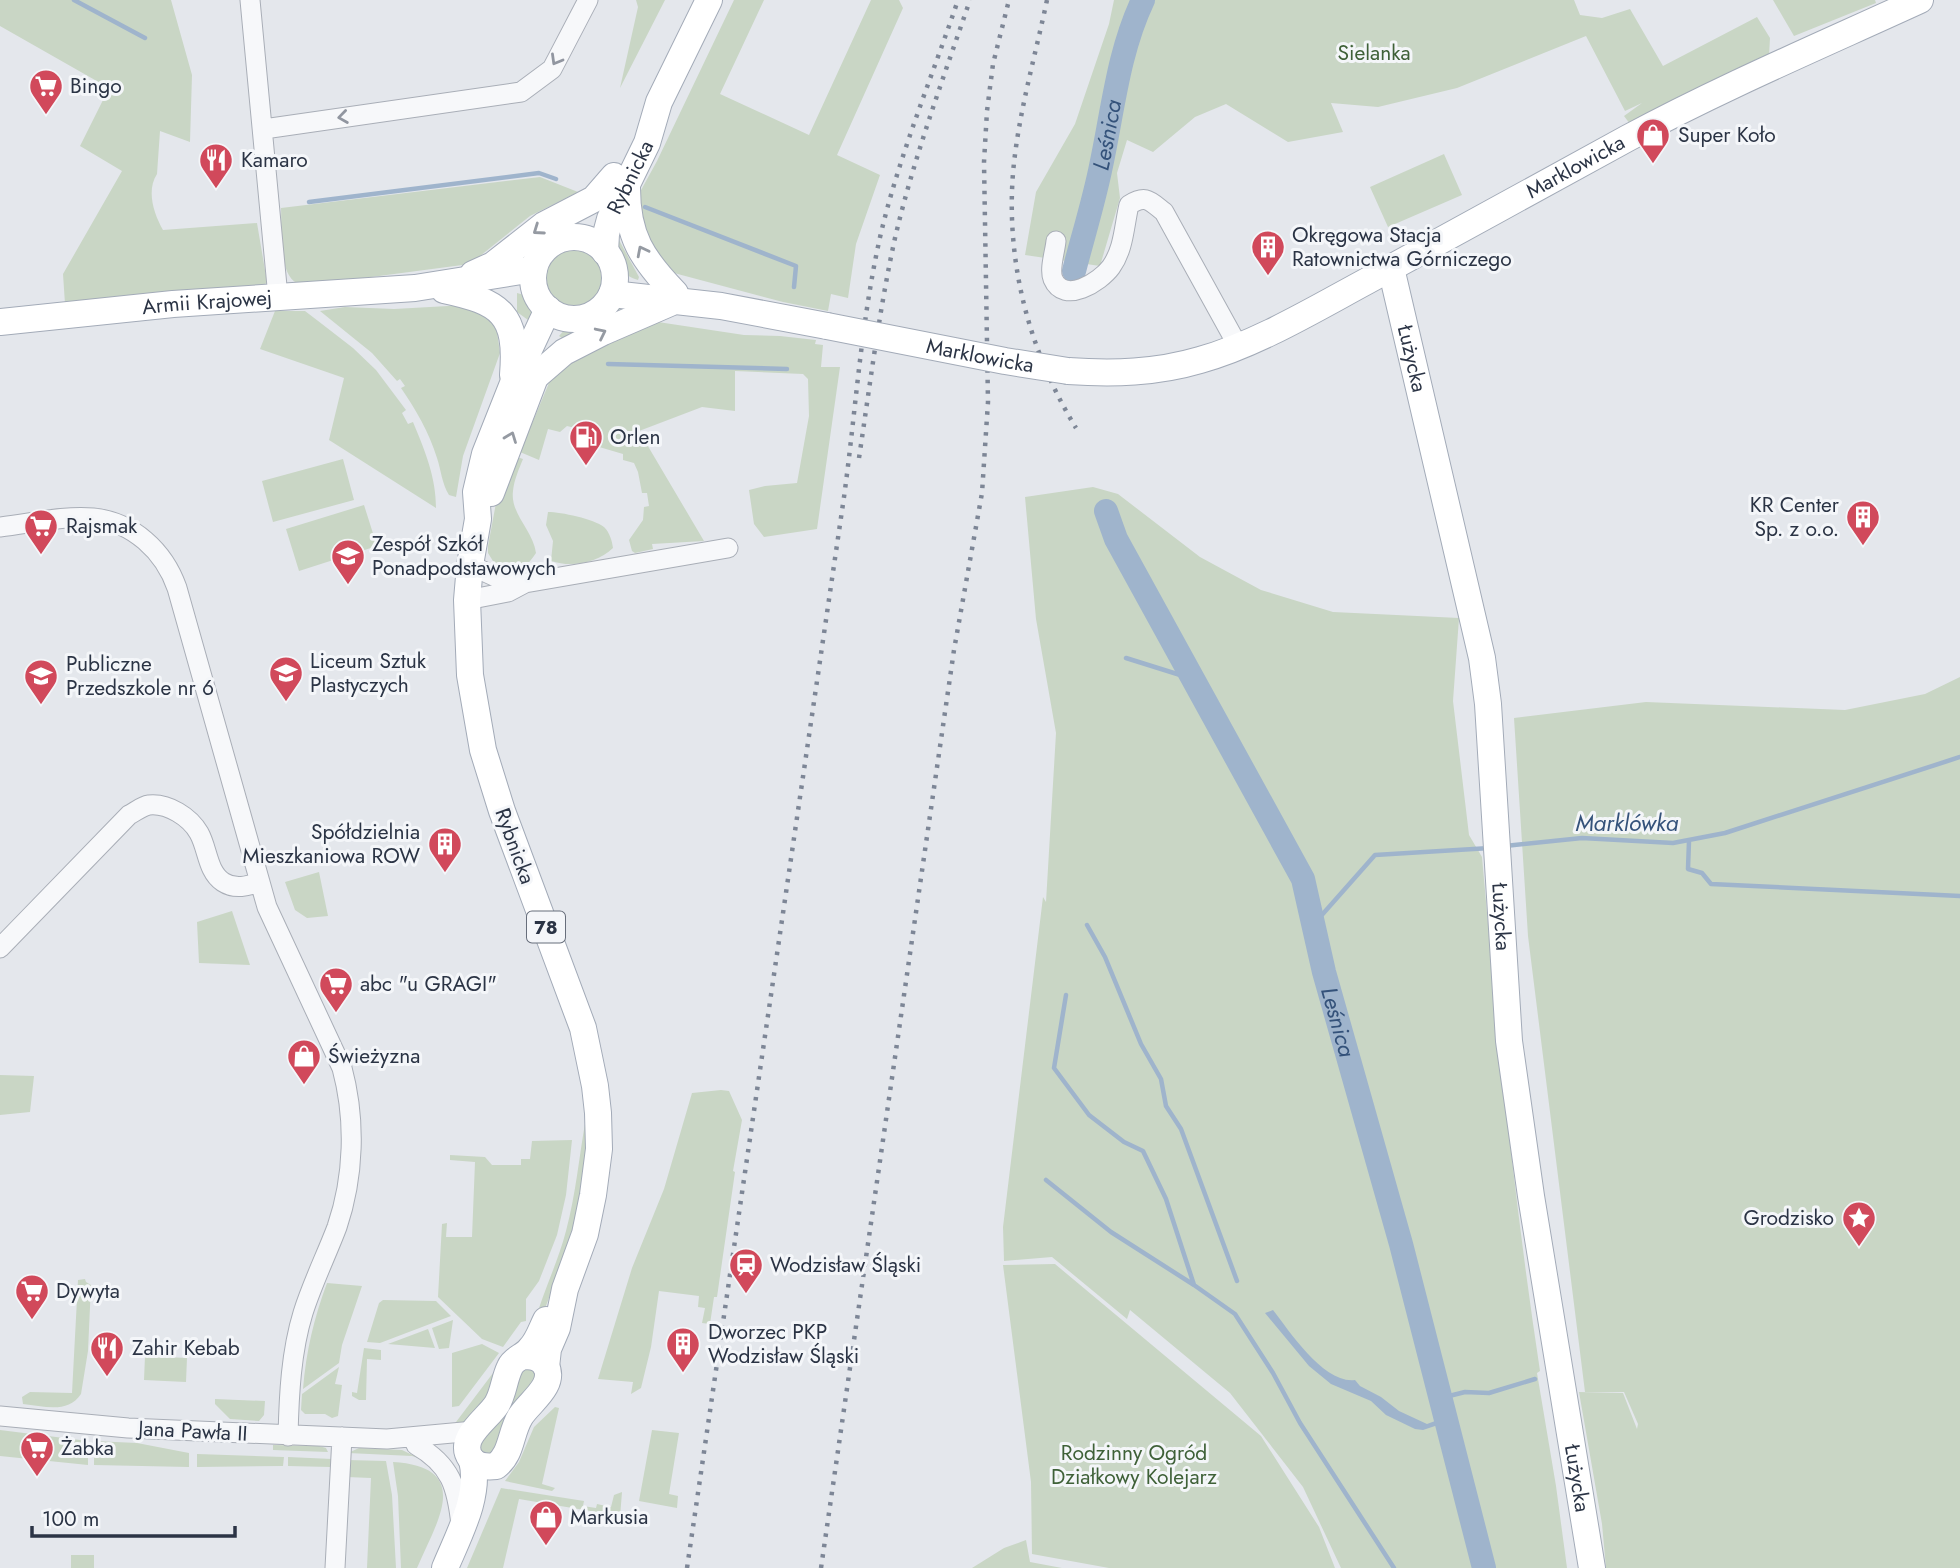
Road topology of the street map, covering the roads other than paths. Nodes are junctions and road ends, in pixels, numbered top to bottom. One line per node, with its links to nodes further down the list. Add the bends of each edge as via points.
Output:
1 (250, 0): 5 (street)
2 (588, 0): 5 (street, one-way to 5, via 552,69 521,92)
3 (709, 0): 6 (main road, Rybnicka / 78, via 660,102 647,143)
4 (1920, 0): 9 (main road, Marklowicka, via 1668,118)
5 (264, 129): 13 (street)
6 (620, 179): 7 (main road, Rybnicka / 78, via 591,226); 10 (main road, Rybnicka / 78, via 606,234); 11 (main road, one-way to 11, via 594,199 544,225 493,265); 14 (main road, one-way to 6, via 652,270 632,231)
7 (577, 237): 10 (main road, via 591,240); 12 (main road, 78, via 550,245 541,254)
8 (1056, 241): 16 (street, via 1051,276 1057,286 1069,291 1084,289 1101,278 1121,249 1129,205 1139,198 1148,200 1164,212)
9 (1391, 268): 16 (main road, Marklowicka); 38 (main road, Łużycka, via 1482,658 1512,1066)
10 (611, 274): 12 (main road, via 604,306 588,316); 14 (main road, Marklowicka)
11 (450, 285): 12 (main road, Armii Krajowej, via 510,288); 13 (main road, Armii Krajowej); 17 (main road, via 484,300 503,316 514,340)
12 (545, 296): 17 (main road, Rybnicka / 78)
13 (278, 297): 15 (main road, Armii Krajowej)
14 (674, 298): 16 (main road, Marklowicka, bridge, via 1041,367 1096,373 1174,367); 17 (main road, one-way to 14, via 564,352)
15 (0, 322)
16 (1238, 346)
17 (523, 382): 20 (main road, Rybnicka / 78, via 489,501 478,519)
18 (0, 527): 23 (street, via 92,518 139,535 164,560 177,588)
19 (728, 548): 21 (street)
20 (470, 565): 21 (street); 22 (main road, Rybnicka / 78)
21 (525, 583): 22 (street, via 508,592)
22 (467, 600): 25 (main road, Rybnicka / 78, via 470,676 484,750 502,811 583,1028 595,1086 599,1149 593,1195)
23 (260, 882): 24 (street, via 242,887 223,882 189,821 178,812 147,805 129,815); 29 (street, via 278,933 342,1068 351,1126 345,1202 296,1343)
24 (0, 948)
25 (565, 1289): 26 (main road, Rybnicka / 78, via 535,1343); 27 (main road, Rybnicka / 78)
26 (522, 1356): 27 (main road, via 538,1358); 33 (main road, 78, via 509,1368)
27 (546, 1367): 33 (main road, 78, via 545,1385 521,1414 506,1457)
28 (0, 1416): 29 (street, Jana Pawła II)
29 (288, 1436): 30 (street, Jana Pawła II)
30 (342, 1437): 31 (street, Jana Pawła II); 35 (street)
31 (387, 1439): 32 (street, Jana Pawła II); 33 (street, Jana Pawła II)
32 (416, 1445): 33 (street, Jana Pawła II); 34 (street, via 437,1459 451,1478)
33 (478, 1453): 34 (main road); 37 (main road, 78)
34 (461, 1528): 36 (main road)
35 (335, 1568)
36 (445, 1568)
37 (456, 1568)
38 (1592, 1568)

